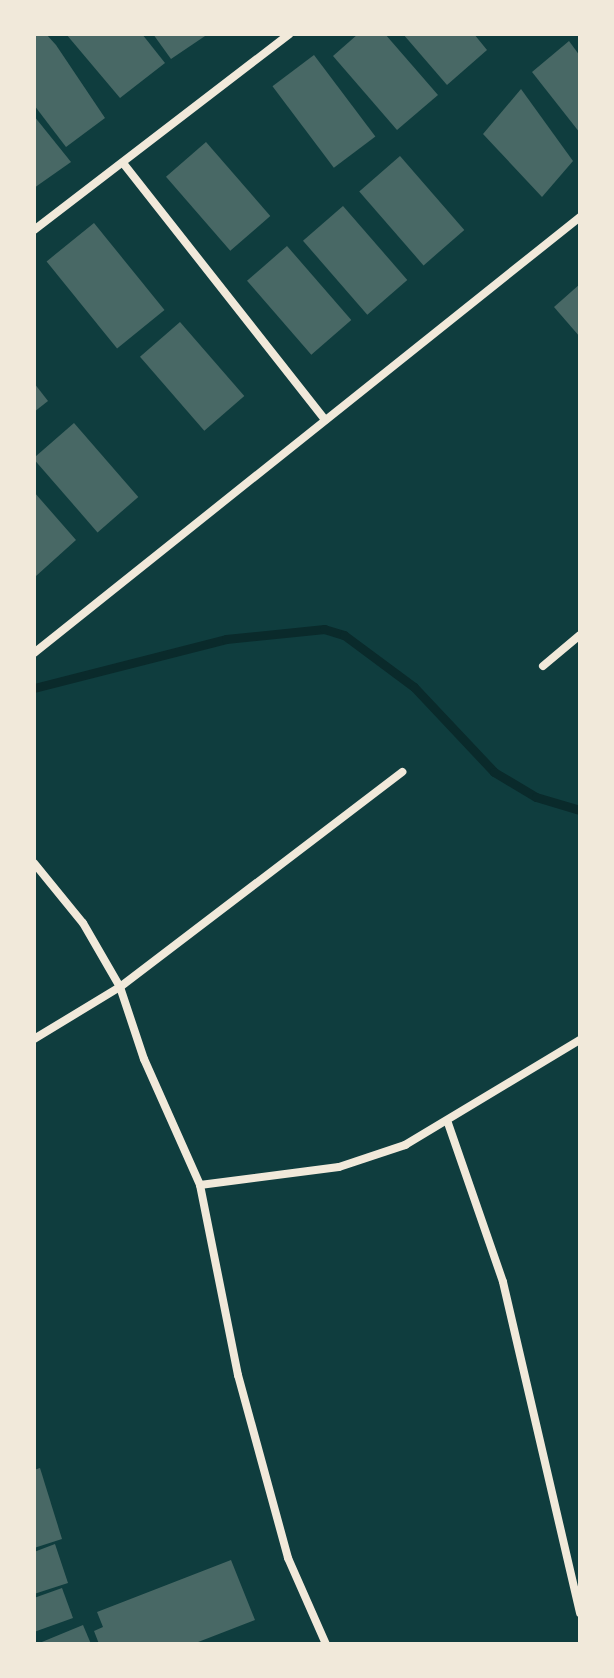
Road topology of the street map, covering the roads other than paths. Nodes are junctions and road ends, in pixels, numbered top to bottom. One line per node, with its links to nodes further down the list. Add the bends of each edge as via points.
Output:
1 (289, 34): 2 (street)
2 (123, 163): 4 (street); 5 (street)
3 (580, 217): 5 (street)
4 (34, 230)
5 (325, 420): 7 (street)
6 (580, 635): 8 (street)
7 (34, 653)
8 (543, 666)
9 (402, 772): 11 (street)
10 (34, 863): 11 (street, via 83,923)
11 (120, 987): 12 (street); 15 (street, via 144,1059)
12 (34, 1039)
13 (580, 1040): 14 (street)
14 (448, 1123): 15 (street, via 405,1145 339,1167); 16 (street, via 503,1282)
15 (200, 1185): 17 (street, via 238,1375 284,1543)
16 (580, 1613)
17 (326, 1644)

